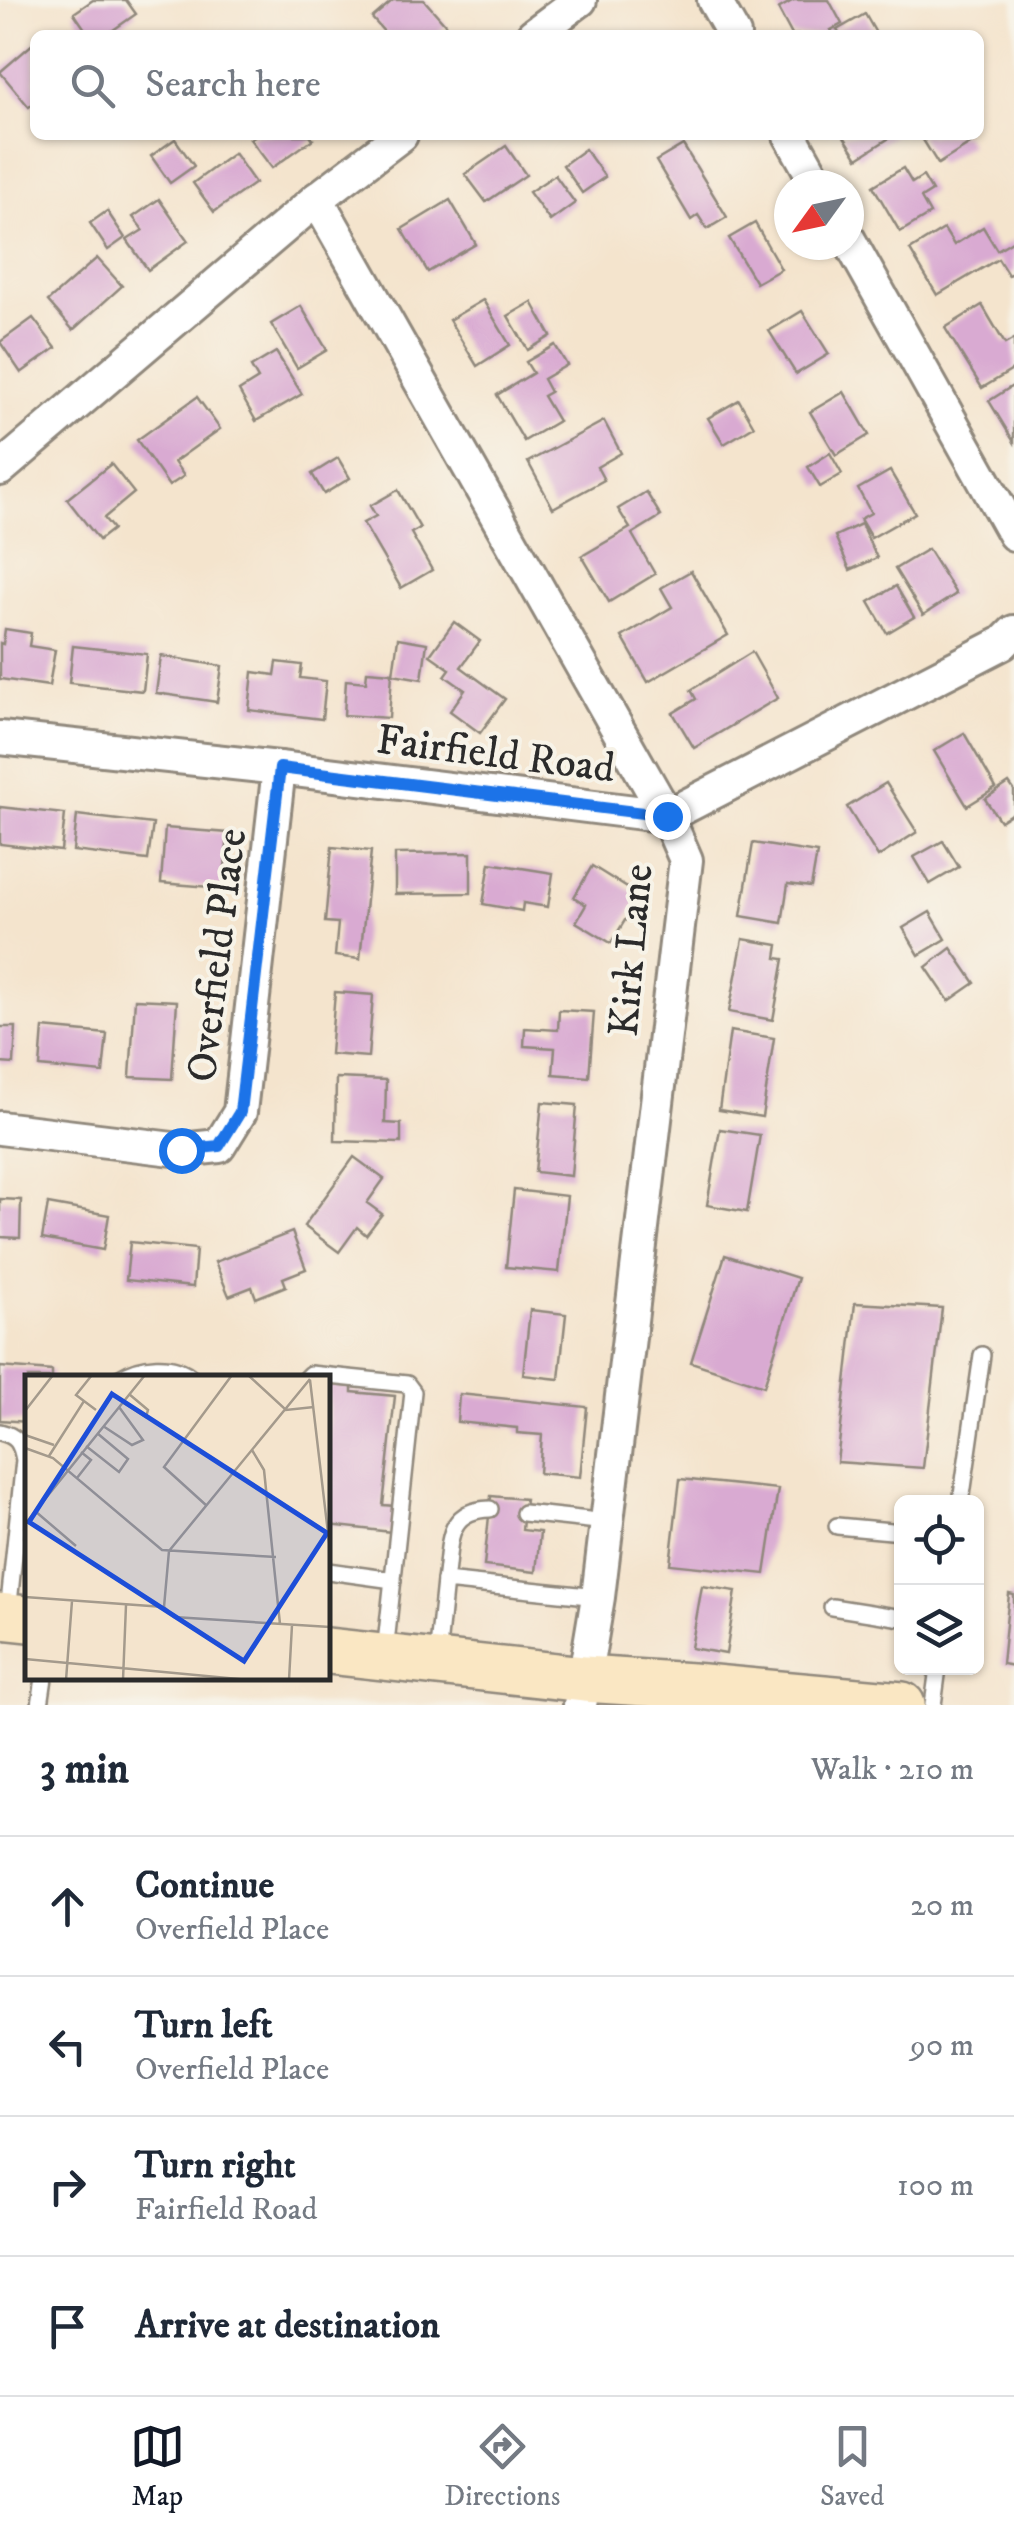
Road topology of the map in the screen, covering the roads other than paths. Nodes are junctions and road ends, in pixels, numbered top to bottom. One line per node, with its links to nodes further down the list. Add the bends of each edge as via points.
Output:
1 (580, 0): 3 (street)
2 (714, 0): 4 (street)
3 (541, 30)
4 (731, 30)
5 (394, 140): 8 (street)
6 (793, 140): 7 (street)
7 (810, 170)
8 (317, 199): 10 (street); 15 (street, Kirk Lane)
9 (860, 260): 11 (street)
10 (0, 469)
11 (1014, 534)
12 (1010, 646): 15 (street, Fairfield Road)
13 (0, 738): 14 (street, Fairfield Road)
14 (280, 768): 15 (street, Fairfield Road); 16 (street, Overfield Place, via 240,1112 219,1146 181,1150)
15 (667, 816): 25 (street, Kirk Lane, via 686,860)
16 (0, 1128)
17 (982, 1354): 22 (lane)
18 (125, 1375): 19 (lane, via 141,1366)
19 (189, 1375)
20 (330, 1376): 29 (lane, via 407,1384 413,1392)
21 (0, 1432): 34 (lane, via 14,1436 24,1460)
22 (962, 1495)
23 (490, 1509): 30 (lane, via 474,1509 454,1523)
24 (524, 1514): 25 (lane)
25 (607, 1522): 31 (street, Kirk Lane)
26 (837, 1526): 27 (lane)
27 (894, 1531)
28 (330, 1571): 29 (lane)
29 (393, 1580): 36 (lane)
30 (445, 1581): 31 (lane); 37 (lane)
31 (598, 1596): 40 (street, Kirk Lane)
32 (832, 1607): 33 (lane)
33 (894, 1617)
34 (12, 1618)
35 (330, 1650): 36 (street)
36 (384, 1657): 37 (street)
37 (436, 1663): 40 (street)
38 (937, 1675): 43 (lane)
39 (44, 1680): 41 (lane)
40 (582, 1692): 42 (street, via 692,1686)
41 (40, 1705)
42 (902, 1705)
43 (933, 1705)

